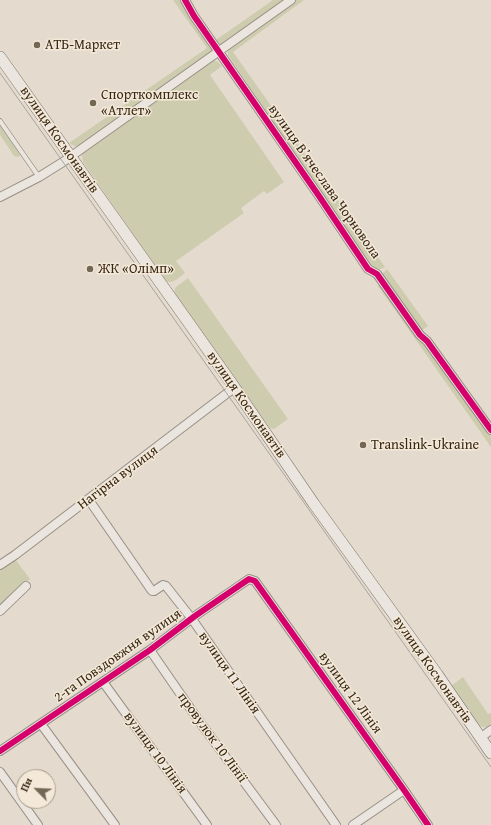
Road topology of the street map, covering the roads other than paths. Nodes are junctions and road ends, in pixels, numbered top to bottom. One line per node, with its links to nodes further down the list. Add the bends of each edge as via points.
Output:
1 (186, 0): 3 (street, вулиця Вʼячеслава Чорновола)
2 (291, 0): 3 (street)
3 (219, 51): 6 (street); 10 (street, вулиця Вʼячеслава Чорновола, via 368,269 377,274)
4 (0, 57): 6 (main road, вулиця Космонавтів)
5 (0, 121): 7 (lane)
6 (70, 156): 7 (street); 9 (main road, вулиця Космонавтів)
7 (39, 177): 8 (street)
8 (0, 197)
9 (234, 388): 11 (street, Нагірна вулиця); 22 (main road, вулиця Космонавтів)
10 (491, 430)
11 (88, 500): 13 (street, Нагірна вулиця); 17 (street, вулиця 11 Лінія, via 152,591 166,586)
12 (0, 560): 13 (street)
13 (0, 565)
14 (249, 579): 17 (street, 2-га Повздовжня вулиця); 26 (street, вулиця 12 Лінія, via 255,581)
15 (26, 586): 16 (street)
16 (0, 611)
17 (192, 619): 18 (street, 2-га Повздовжня вулиця); 31 (street, вулиця 11 Лінія)
18 (150, 650): 19 (street, 2-га Повздовжня вулиця); 30 (street, провулок 10 Лінії)
19 (103, 682): 20 (street, 2-га Повздовжня вулиця); 29 (street, вулиця 10 Лінія)
20 (41, 724): 23 (street, 2-га Повздовжня вулиця); 28 (street)
21 (491, 730): 22 (street)
22 (480, 738): 24 (main road, вулиця Космонавтів)
23 (0, 751)
24 (491, 753)
25 (0, 772): 27 (street)
26 (404, 790): 32 (street); 33 (street, вулиця 12 Лінія)
27 (38, 825)
28 (115, 825)
29 (207, 825)
30 (276, 825)
31 (336, 825)
32 (353, 825)
33 (428, 825)

